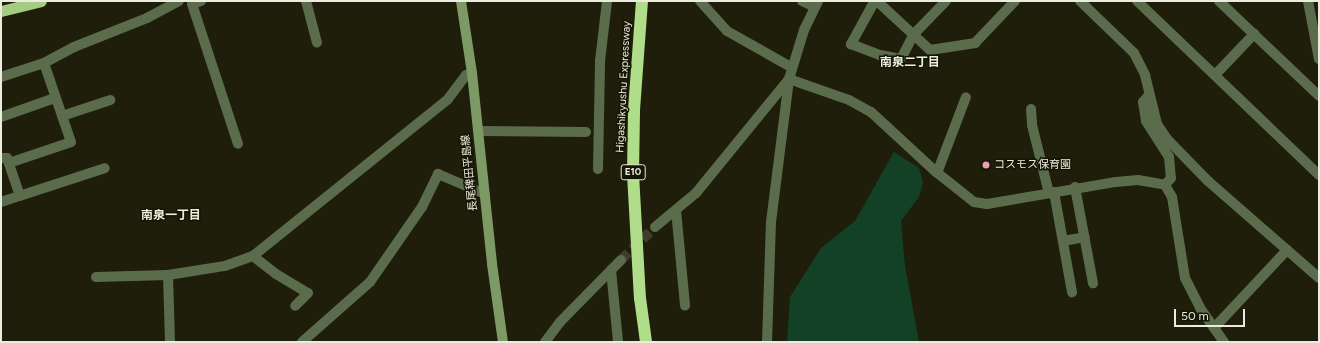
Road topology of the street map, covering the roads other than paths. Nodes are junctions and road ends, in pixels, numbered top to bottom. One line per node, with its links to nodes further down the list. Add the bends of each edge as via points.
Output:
1 (41, 1): 18 (highway)
2 (179, 1): 23 (street, via 147,18 74,47)
3 (201, 1): 39 (street, via 192,4)
4 (306, 1): 21 (street)
5 (461, 1): 25 (main road, 長尾稗田平島線)
6 (607, 1): 42 (street, via 599,92)
7 (642, 1): 72 (highway, Higashikyushu Expressway / E10, via 634,112 633,174 640,298)
8 (700, 1): 24 (street, via 727,31)
9 (802, 1): 17 (street)
10 (877, 1): 20 (street); 20 (street, via 872,4 851,44 880,55 901,59)
11 (946, 1): 20 (street)
12 (1015, 1): 20 (street, via 976,43 930,50)
13 (1080, 1): 29 (street, via 1134,53 1145,75)
14 (1137, 1): 26 (street)
15 (1219, 1): 19 (street)
16 (1308, 1): 22 (street)
17 (817, 4): 24 (street)
18 (1, 11)
19 (1254, 34): 26 (street); 30 (street)
20 (913, 35)
21 (317, 43)
22 (1319, 58)
23 (44, 63): 27 (street); 31 (street)
24 (791, 67): 28 (street)
25 (472, 73): 37 (main road, 長尾稗田平島線); 56 (street, via 466,74 448,99)
26 (1215, 75): 44 (street)
27 (1, 77)
28 (789, 79): 43 (street, via 849,100 871,112); 51 (street, via 696,193); 73 (street, via 771,222)
29 (1149, 95): 45 (street, via 1143,102 1146,121 1169,157 1171,178); 55 (street, via 1157,124 1168,139 1208,181)
30 (1319, 96)
31 (56, 98): 35 (street); 36 (street)
32 (966, 98): 43 (street)
33 (110, 100): 35 (street)
34 (1031, 108): 47 (street, via 1032,125)
35 (62, 116): 40 (street, via 71,142)
36 (1, 117)
37 (478, 131): 38 (street); 48 (main road, 長尾稗田平島線)
38 (586, 132)
39 (238, 144)
40 (5, 161): 49 (street)
41 (105, 168): 49 (street)
42 (598, 169)
43 (936, 173): 47 (street, via 980,204)
44 (1318, 174)
45 (1165, 184): 46 (street, via 1138,180); 66 (street, via 1172,197 1184,278)
46 (1075, 187): 47 (street); 53 (street)
47 (1051, 192): 54 (street)
48 (484, 194): 68 (street, via 438,174 422,207 370,282); 69 (main road, 長尾稗田平島線)
49 (20, 196): 50 (street)
50 (1, 202)
51 (676, 210): 52 (street); 65 (street)
52 (655, 227)
53 (1085, 237): 54 (street); 62 (street)
54 (1063, 241): 63 (street)
55 (1287, 250): 61 (street); 66 (street)
56 (253, 256): 59 (street, via 225,266); 64 (street, via 276,274 308,293)
57 (621, 260): 58 (street)
58 (611, 270): 70 (street, via 560,322); 71 (street)
59 (168, 274): 60 (street); 67 (street)
60 (96, 277)
61 (1319, 278)
62 (1093, 283)
63 (1072, 292)
64 (295, 306)
65 (685, 306)
66 (1214, 328): 74 (street)
67 (170, 342)
68 (302, 342)
69 (503, 342)
70 (545, 342)
71 (618, 342)
72 (646, 342)
73 (767, 342)
74 (1224, 342)

